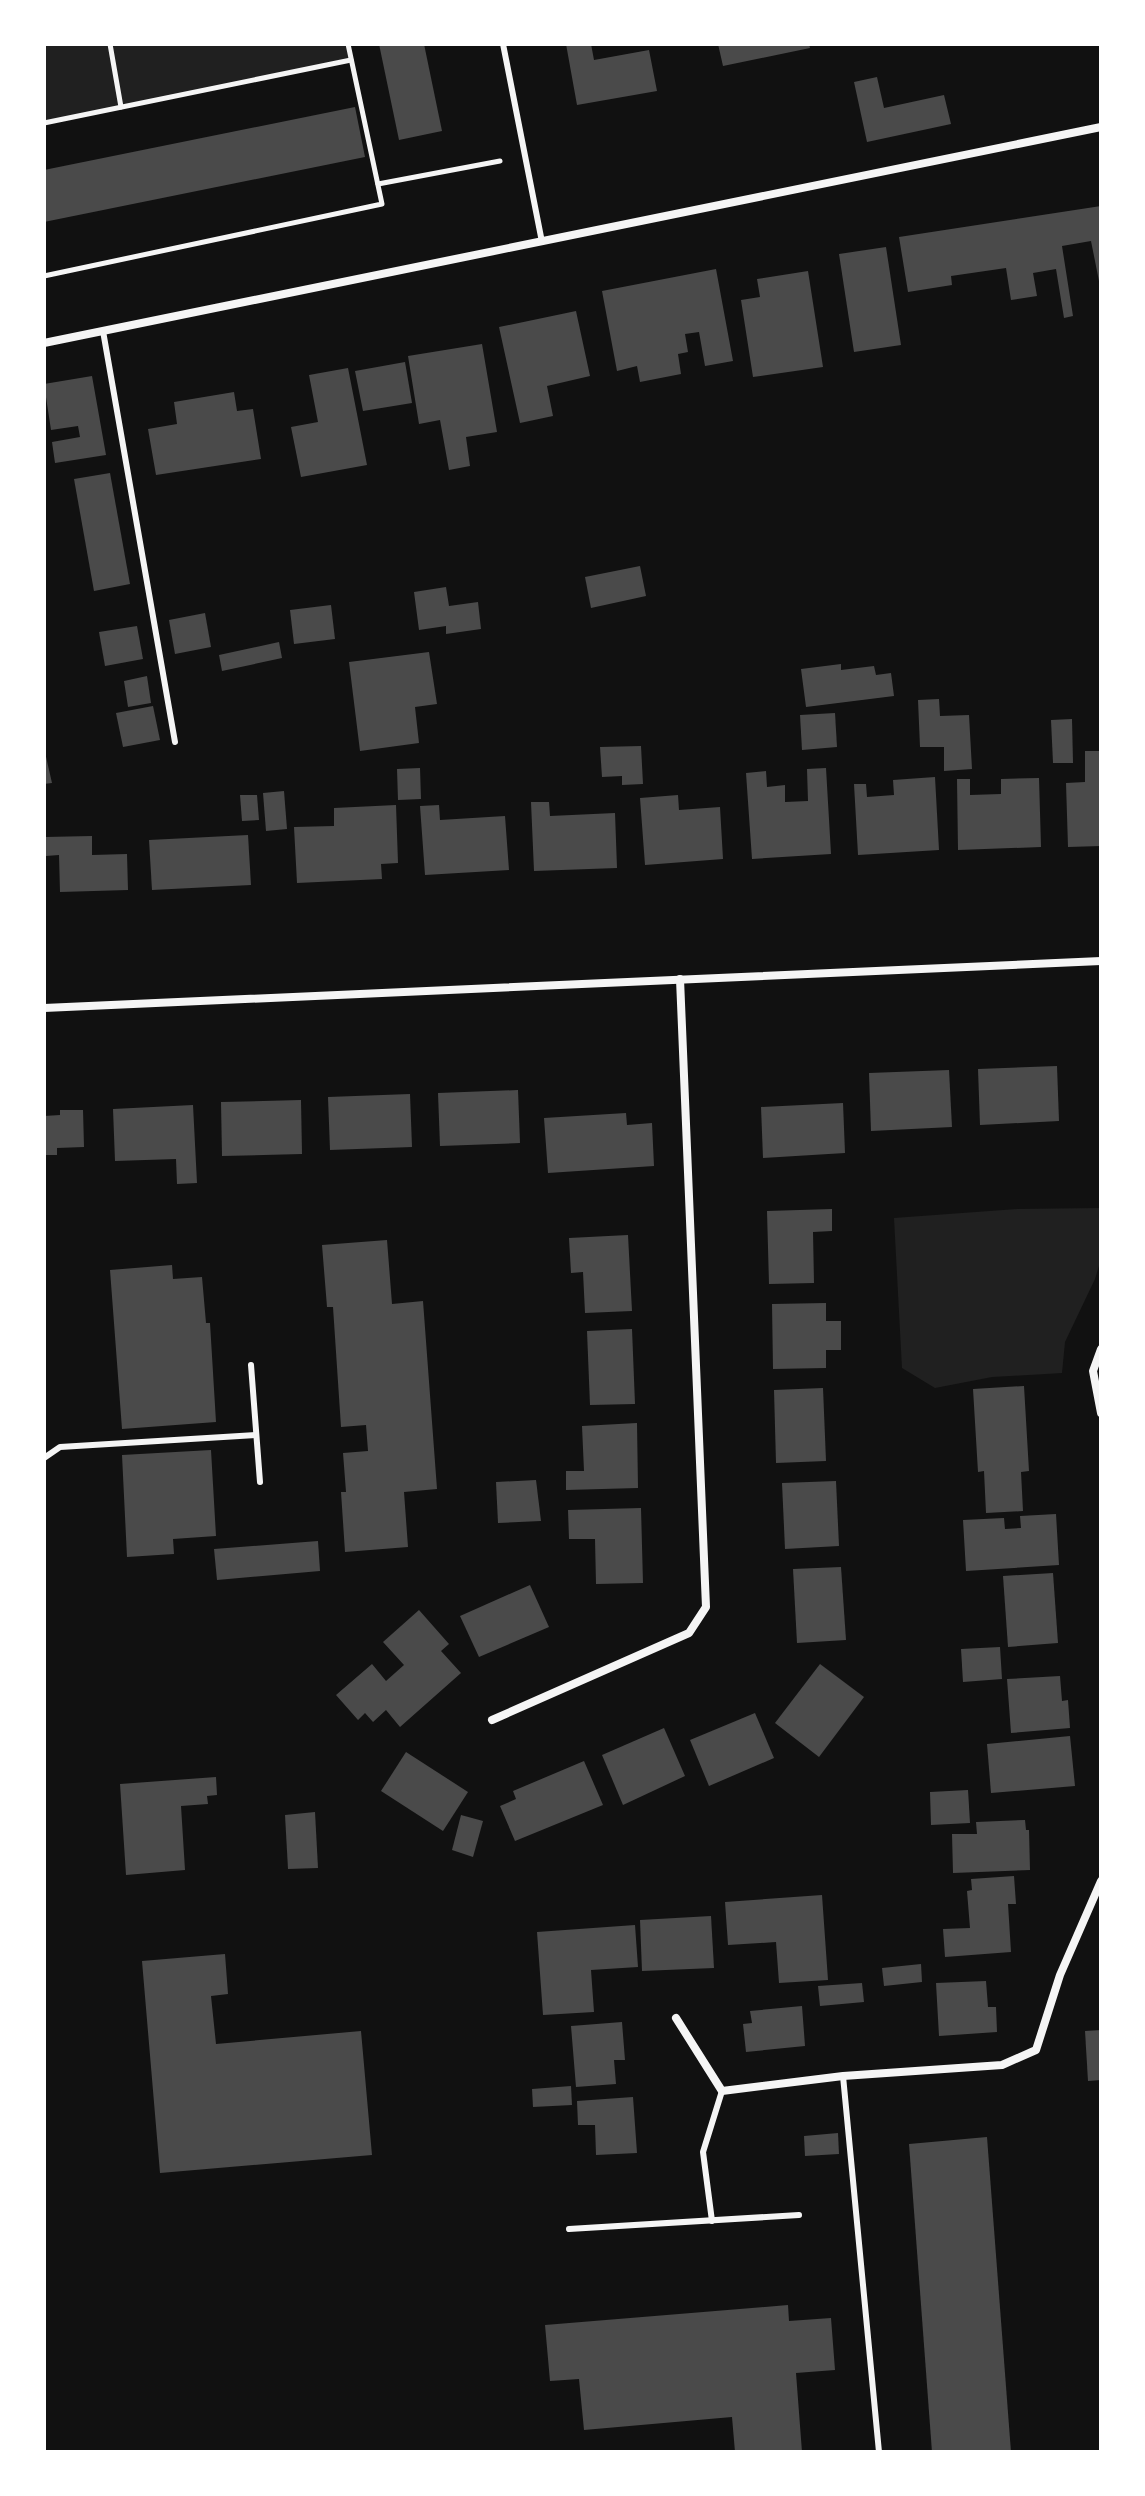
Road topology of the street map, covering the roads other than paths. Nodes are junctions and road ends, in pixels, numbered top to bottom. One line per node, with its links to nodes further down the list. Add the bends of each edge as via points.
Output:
1 (503, 44): 3 (lane)
2 (1101, 127): 3 (street)
3 (542, 242): 4 (street)
4 (103, 331): 5 (street); 6 (lane)
5 (44, 343)
6 (175, 742)
7 (1101, 961): 8 (street)
8 (680, 979): 9 (street); 16 (street, via 706,1607 689,1633)
9 (44, 1008)
10 (1101, 1349): 12 (street, via 1093,1371)
11 (251, 1365): 13 (lane)
12 (1101, 1413)
13 (256, 1435): 14 (lane, via 60,1447); 15 (lane)
14 (44, 1458)
15 (260, 1482)
16 (492, 1720)
17 (1101, 1881): 19 (street, via 1060,1975 1036,2050 1002,2065)
18 (676, 2018): 20 (street)
19 (843, 2076): 20 (street); 24 (lane)
20 (722, 2091): 22 (lane, via 703,2152)
21 (799, 2215): 22 (lane)
22 (712, 2221): 23 (lane)
23 (569, 2229)
24 (879, 2452)

